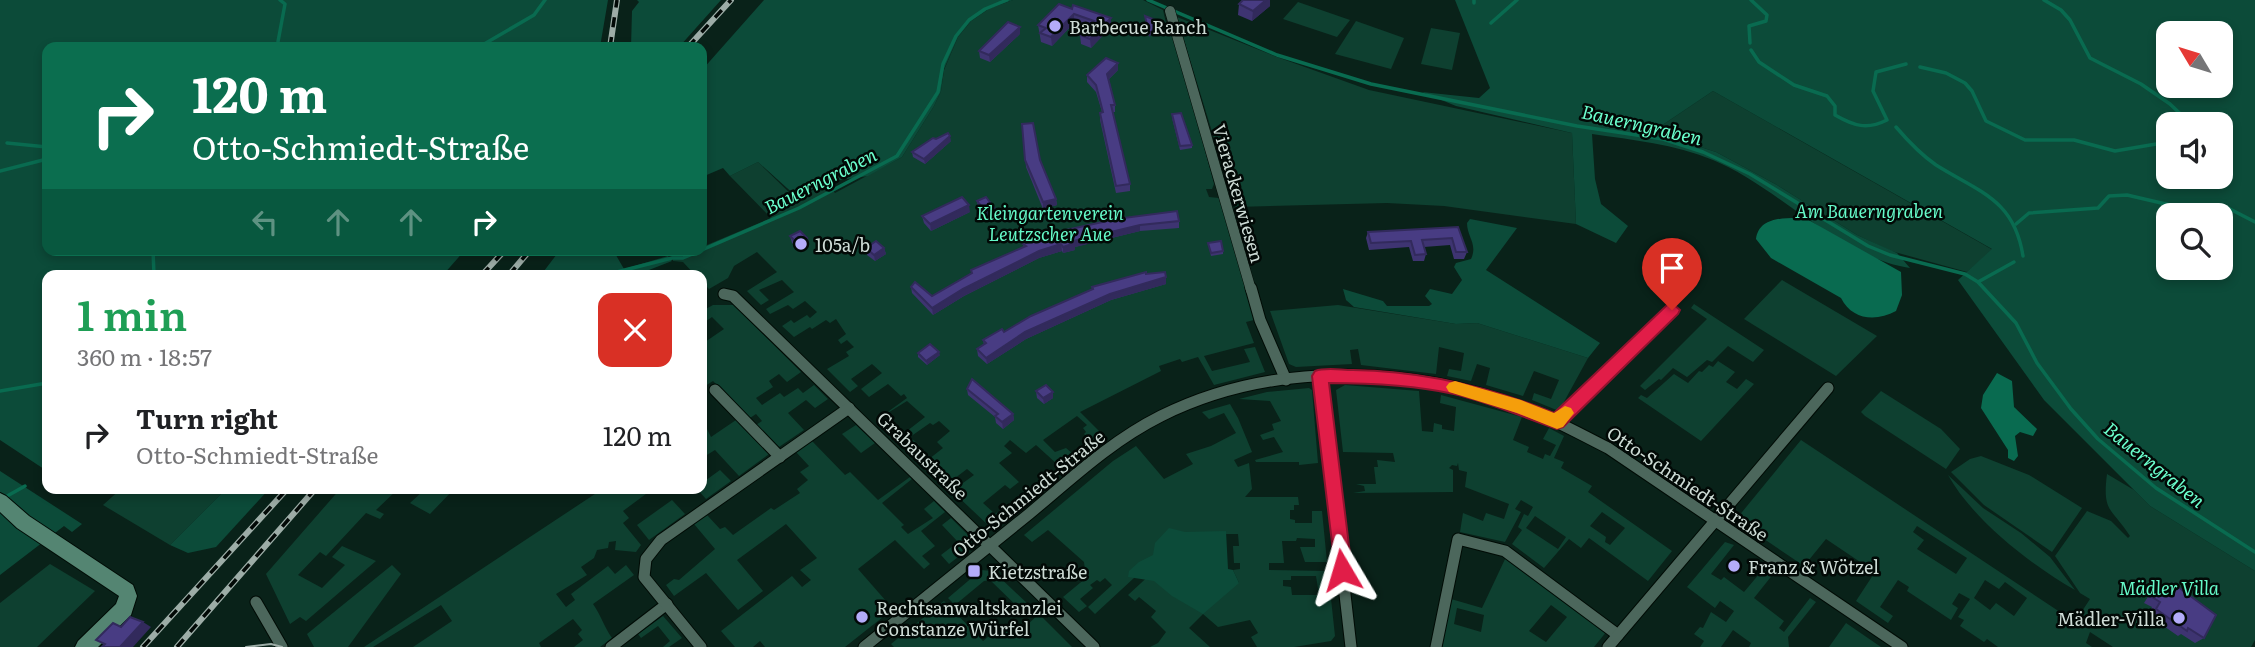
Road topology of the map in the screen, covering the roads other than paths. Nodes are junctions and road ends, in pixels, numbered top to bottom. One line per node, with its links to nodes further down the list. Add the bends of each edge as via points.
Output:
1 (1170, 11): 5 (street, Vierackerwiesen, via 1256,308)
2 (724, 293): 8 (street, Grabaustraße, via 733,296)
3 (1672, 310): 9 (street)
4 (1320, 376): 5 (street, Otto-Schmiedt-Straße); 9 (street, Otto-Schmiedt-Straße, via 1387,377 1453,387); 23 (street)
5 (1286, 380): 13 (street, Otto-Schmiedt-Straße, via 1236,390 1177,410 1116,442)
6 (1828, 388): 12 (street)
7 (715, 390): 10 (street)
8 (849, 408): 10 (street); 13 (street, Grabaustraße)
9 (1557, 422): 12 (street, Otto-Schmiedt-Straße, via 1608,448)
10 (780, 457): 15 (street, via 661,540 646,559 645,577)
11 (1, 502): 17 (main road, via 23,522 118,584 128,596 124,609)
12 (1714, 521): 16 (street); 26 (street, Otto-Schmiedt-Straße)
13 (991, 545): 21 (street, Otto-Schmiedt-Straße); 22 (street, Grabaustraße)
14 (256, 602): 18 (street)
15 (667, 604): 19 (street); 20 (street)
16 (1618, 635): 24 (street, via 1505,551 1458,539); 25 (street)
17 (85, 647)
18 (282, 647)
19 (611, 647)
20 (701, 647)
21 (864, 647)
22 (1094, 647)
23 (1351, 647)
24 (1436, 647)
25 (1608, 647)
26 (1902, 647)

